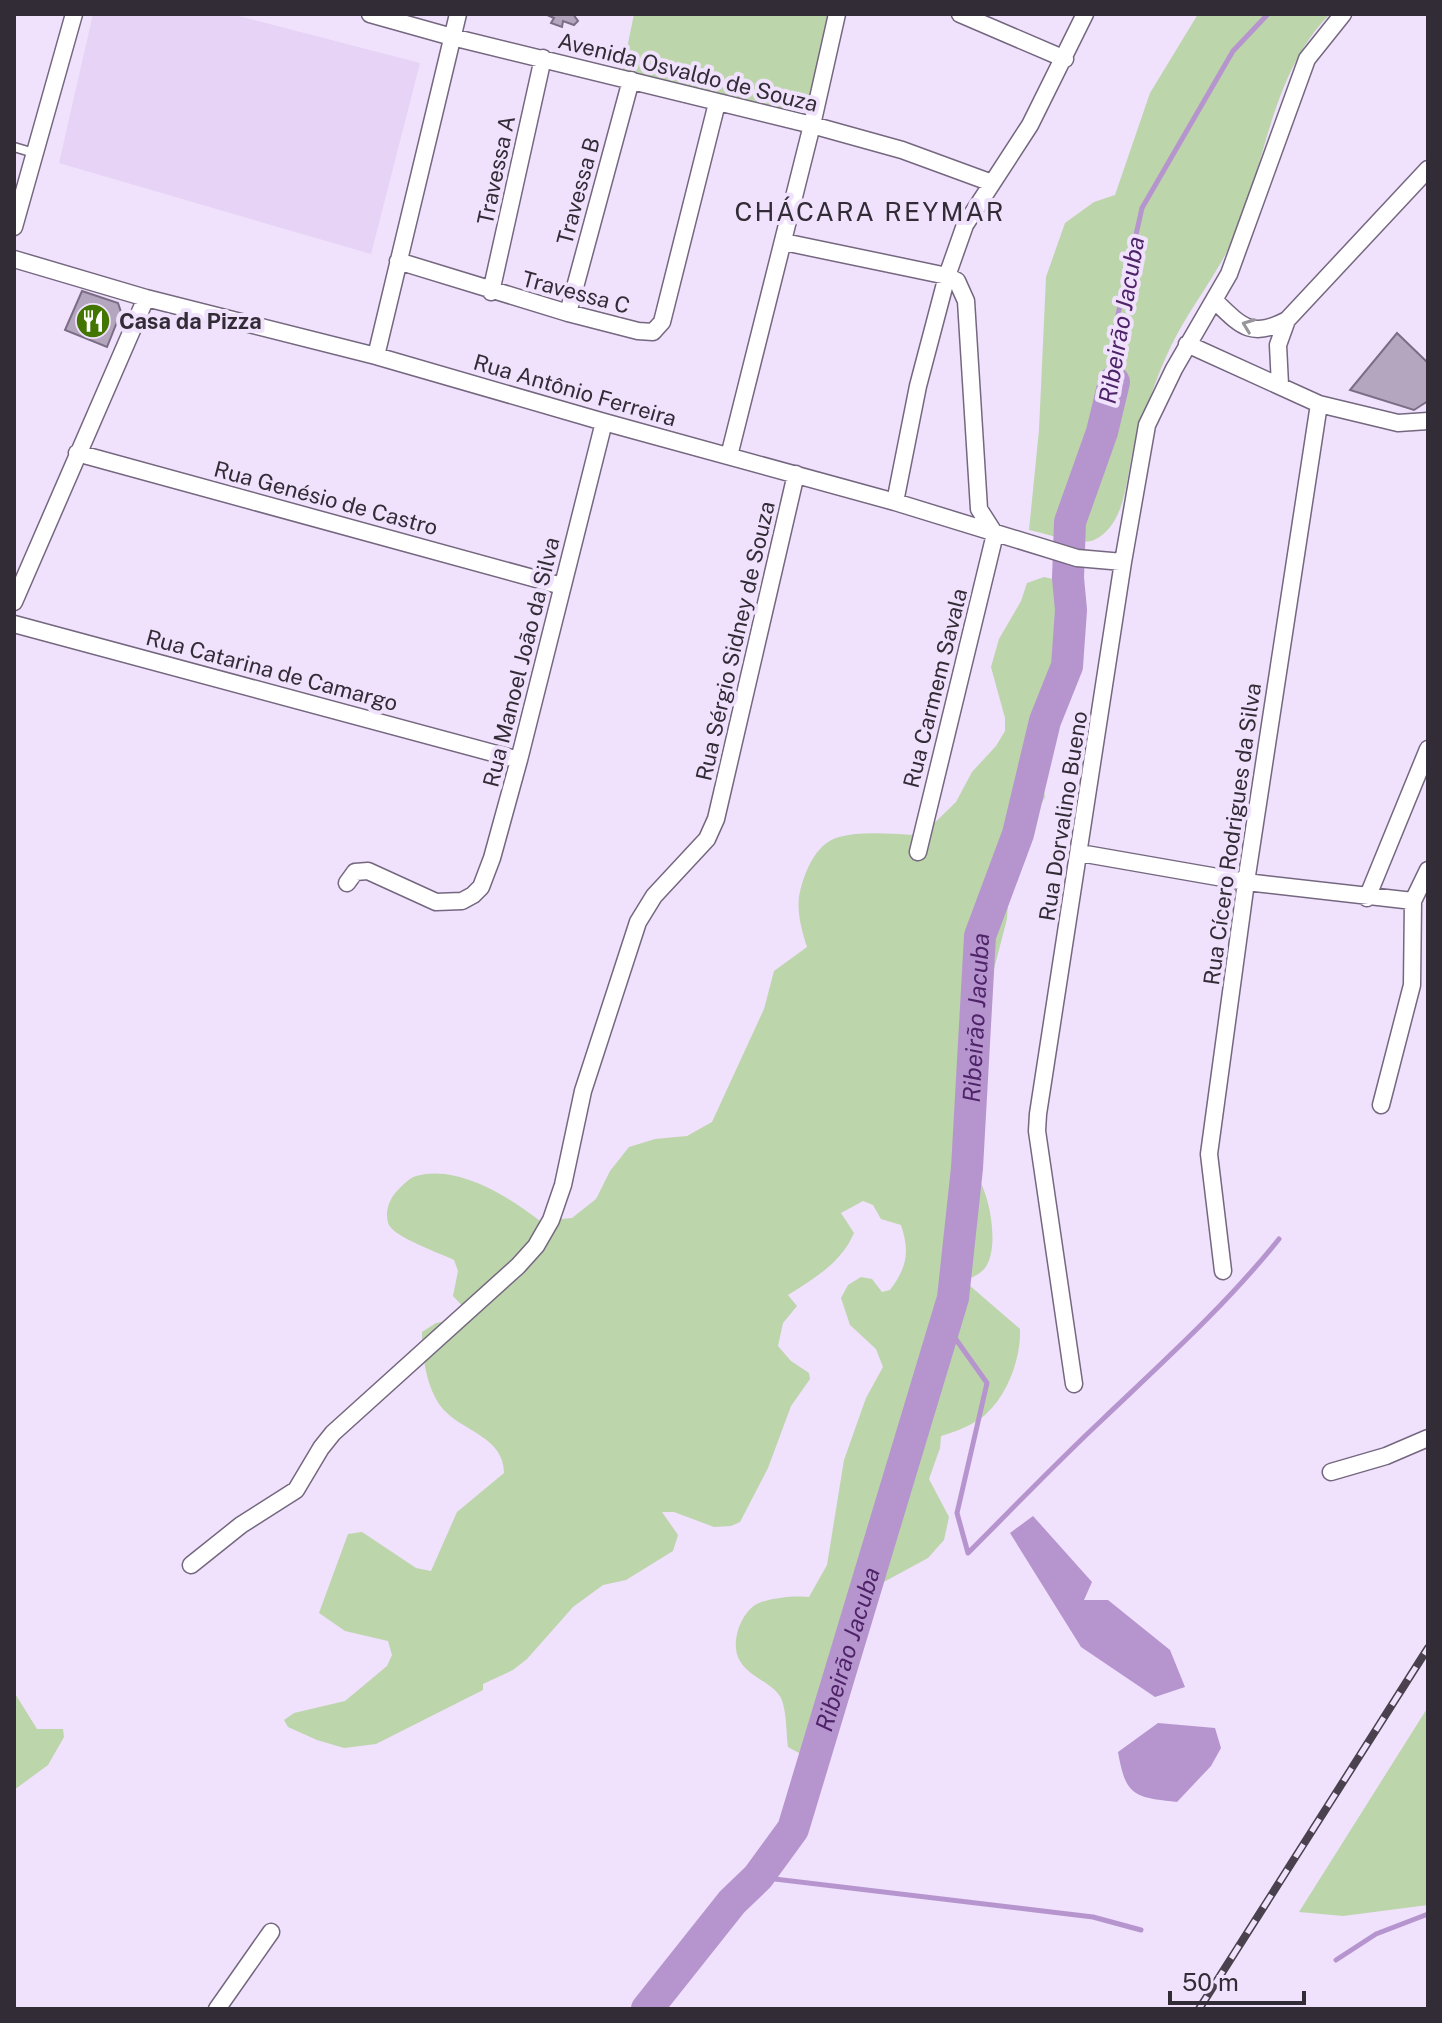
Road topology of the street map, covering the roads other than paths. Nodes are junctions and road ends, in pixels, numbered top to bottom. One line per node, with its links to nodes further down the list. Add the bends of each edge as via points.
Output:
1 (74, 14): 15 (street)
2 (370, 14): 8 (street, Avenida Osvaldo de Souza)
3 (458, 14): 8 (street)
4 (837, 14): 13 (street)
5 (960, 14): 10 (street)
6 (1085, 14): 10 (street)
7 (1343, 14): 25 (street, Rua Dorvalino Bueno, via 1307,59 1229,274)
8 (452, 37): 9 (street, Avenida Osvaldo de Souza); 21 (street)
9 (543, 58): 11 (street, Avenida Osvaldo de Souza); 23 (street, Travessa A)
10 (1065, 59): 17 (street)
11 (631, 80): 12 (street, Avenida Osvaldo de Souza); 26 (street, Travessa B)
12 (717, 103): 13 (street, Avenida Osvaldo de Souza); 26 (street, Travessa C, via 662,322 644,333)
13 (812, 125): 17 (street, Avenida Osvaldo de Souza); 19 (street)
14 (14, 147): 15 (lane)
15 (34, 153): 18 (street)
16 (1428, 169): 27 (street)
17 (992, 183): 22 (street, via 965,225)
18 (14, 227)
19 (784, 242): 22 (street); 35 (street)
20 (14, 259): 24 (street, Rua Antônio Ferreira)
21 (398, 261): 23 (street, Travessa C); 29 (street)
22 (947, 276): 37 (street); 38 (street, via 957,281 966,301 977,497)
23 (491, 292): 26 (street, Travessa C)
24 (146, 298): 29 (street, Rua Antônio Ferreira); 34 (street)
25 (1214, 300): 27 (street, one-way to 25, via 1271,328 1246,328); 28 (street, Rua Dorvalino Bueno)
26 (568, 313)
27 (1287, 320): 30 (street, via 1278,345)
28 (1187, 344): 30 (street); 39 (street, Rua Dorvalino Bueno, via 1147,425)
29 (376, 356): 33 (street, Rua Antônio Ferreira)
30 (1280, 385): 31 (street)
31 (1319, 404): 32 (street, via 1398,423); 48 (street, Rua Cícero Rodrigues da Silva)
32 (1425, 419)
33 (604, 422): 35 (street, Rua Antônio Ferreira); 40 (street, Rua Manoel João da Silva)
34 (77, 453): 40 (street, Rua Genésio de Castro); 41 (street)
35 (729, 456): 36 (street, Rua Antônio Ferreira)
36 (796, 474): 37 (street, Rua Antônio Ferreira); 57 (street, Rua Sérgio Sidney de Souza, via 716,819 707,839 654,896 638,922 583,1091 551,1220 518,1266 333,1433 296,1490)
37 (895, 502): 38 (street, Rua Antônio Ferreira)
38 (995, 534): 39 (street, Rua Antônio Ferreira, via 1077,558); 45 (street, Rua Carmem Savala)
39 (1123, 562): 46 (street, Rua Dorvalino Bueno)
40 (562, 586): 44 (street, Rua Manoel João da Silva)
41 (14, 602)
42 (14, 624): 44 (street, Rua Catarina de Camargo)
43 (1428, 749): 50 (street)
44 (519, 760): 49 (street, Rua Manoel João da Silva, via 487,873 473,895 436,902 368,871 355,872)
45 (918, 852)
46 (1080, 853): 48 (street); 54 (street, Rua Dorvalino Bueno, via 1037,1131)
47 (1428, 870): 51 (street)
48 (1246, 882): 50 (street); 53 (street, Rua Cícero Rodrigues da Silva, via 1209,1154)
49 (347, 883)
50 (1367, 898): 51 (street)
51 (1413, 901): 52 (street, via 1412,985)
52 (1381, 1105)
53 (1223, 1271)
54 (1074, 1384)
55 (1428, 1438): 56 (street)
56 (1331, 1472)
57 (191, 1565)
58 (271, 1932): 59 (street)
59 (217, 2009)

